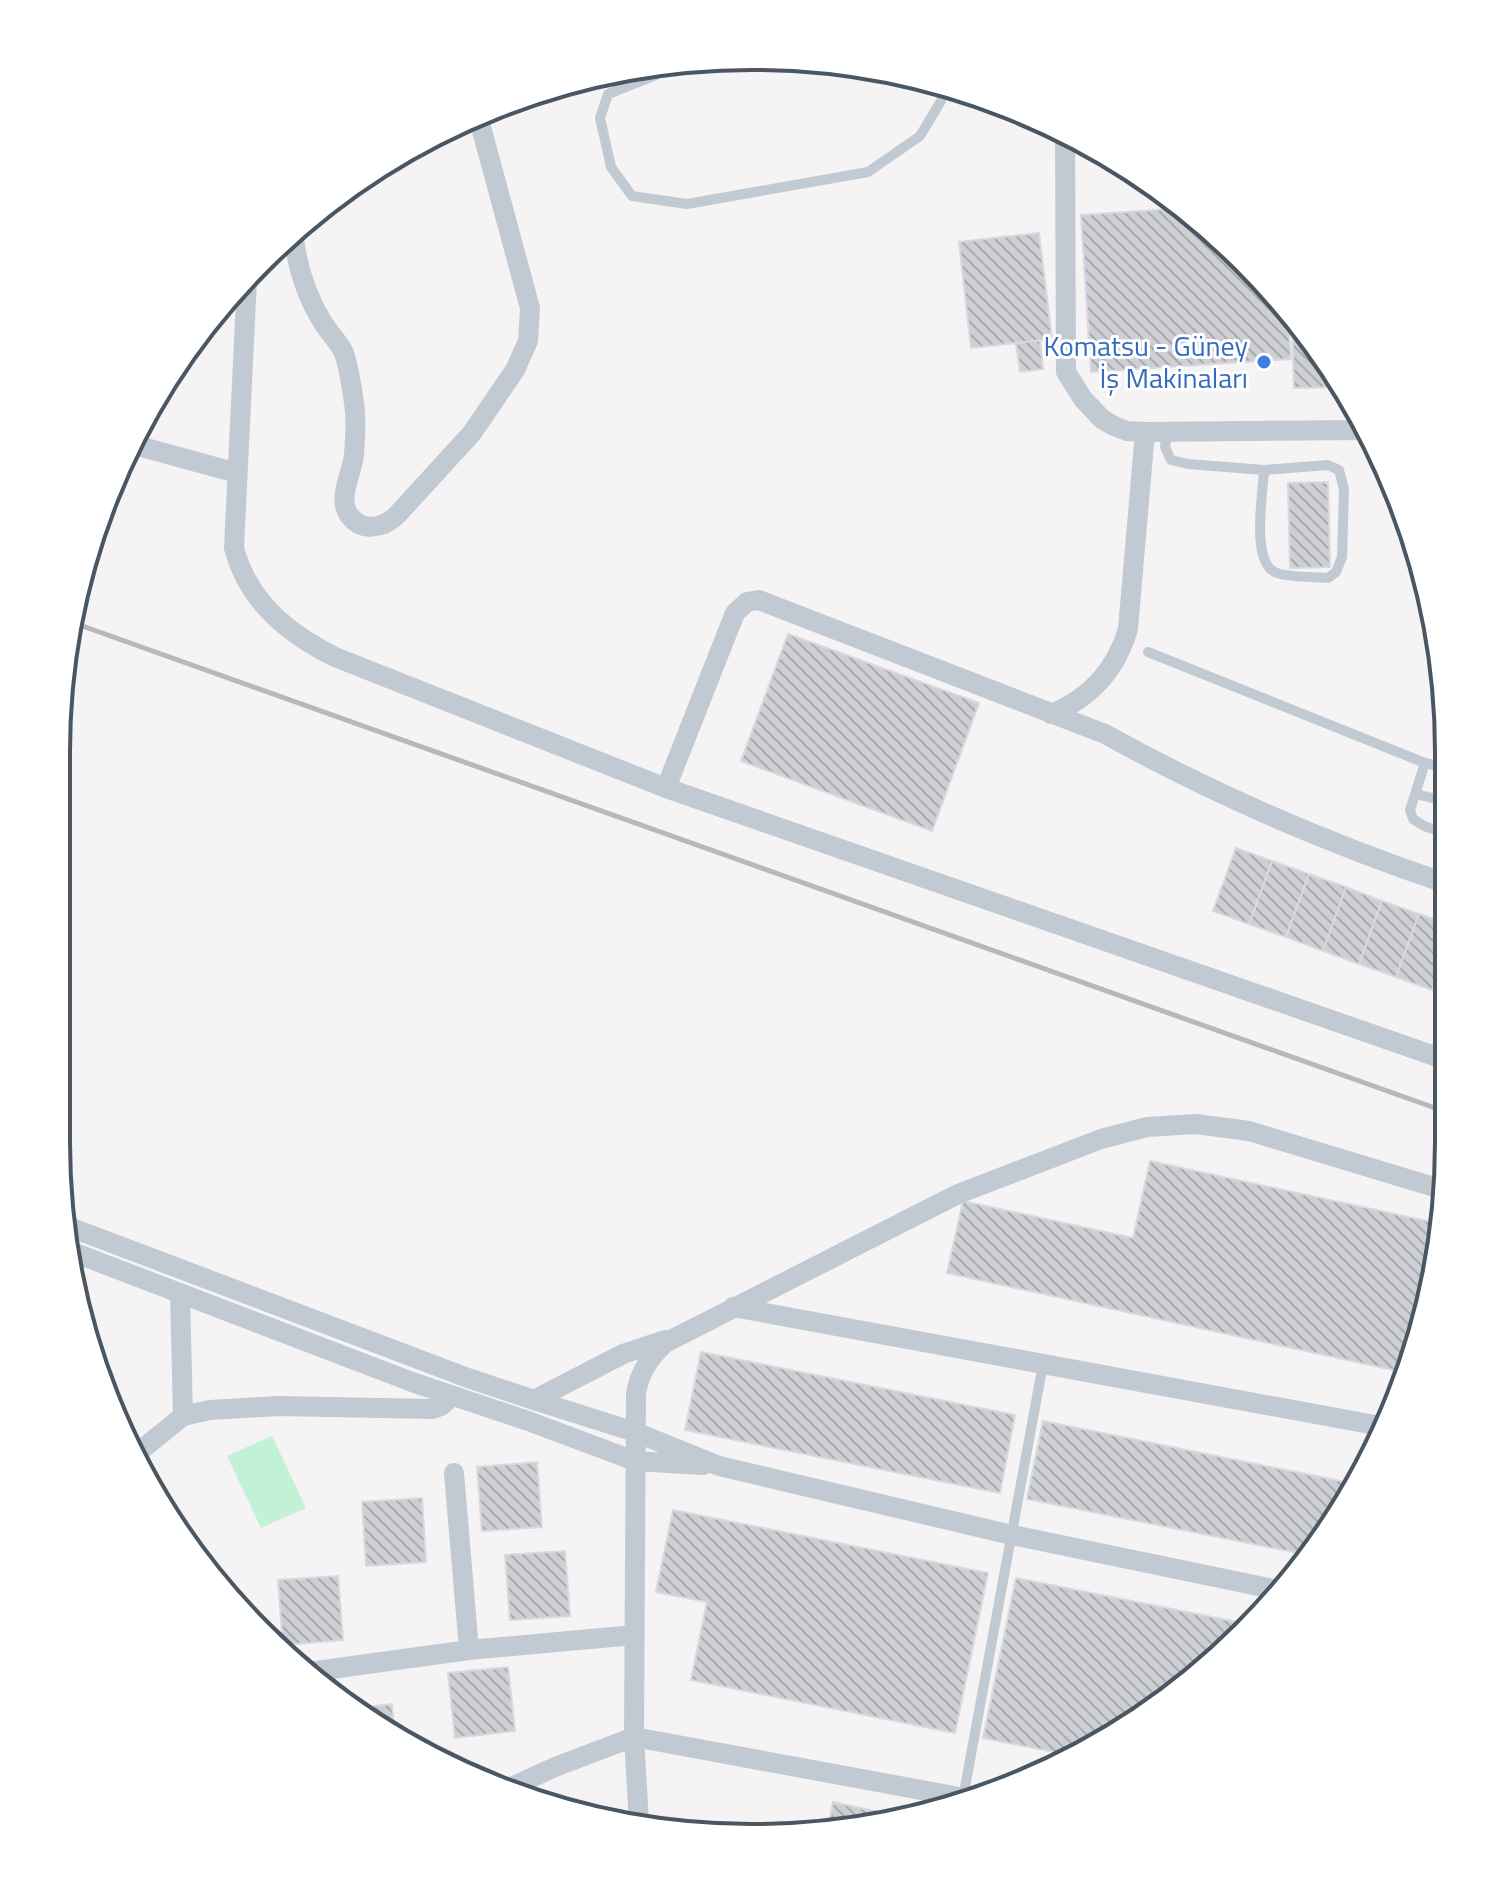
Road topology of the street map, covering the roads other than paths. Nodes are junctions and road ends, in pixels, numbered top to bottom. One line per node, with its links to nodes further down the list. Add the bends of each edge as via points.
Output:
1 (647, 79): 2 (lane, via 608,94 600,118 611,167 632,196 687,204 868,172 920,136)
2 (942, 97)
3 (481, 127): 5 (street, via 530,308 528,341 472,433 385,525 357,523 345,507 355,411 347,367 344,352 310,299)
4 (1065, 146): 8 (street, via 1066,372 1102,419 1127,431)
5 (295, 246)
6 (246, 295): 12 (street)
7 (1354, 430): 9 (street)
8 (1145, 432): 9 (street); 14 (street, via 1124,643 1102,681)
9 (1167, 432): 11 (lane, via 1165,447 1171,460)
10 (142, 447): 12 (street)
11 (1264, 470): 11 (lane, via 1328,465 1339,470 1344,489 1342,557 1328,578 1275,573 1265,564 1260,544)
12 (237, 473): 17 (street, via 238,564 260,602 298,636 335,657)
13 (1148, 652): 15 (lane)
14 (1051, 714): 17 (street, via 753,601 735,613); 21 (street, via 1105,734 1266,815)
15 (1425, 763): 16 (lane); 18 (lane)
16 (1435, 765)
17 (666, 788): 22 (street)
18 (1416, 794): 19 (lane); 20 (lane, via 1410,810 1413,819)
19 (1435, 799)
20 (1435, 830)
21 (1435, 880)
22 (1435, 1056)
23 (1434, 1187): 27 (street, via 1249,1131 1196,1124 1147,1127 1101,1139 958,1194)
24 (76, 1229): 31 (street)
25 (80, 1255): 26 (street)
26 (180, 1293): 30 (street); 32 (street)
27 (733, 1307): 28 (street); 29 (street)
28 (676, 1336): 31 (street, via 623,1354); 34 (street, via 641,1372)
29 (1043, 1364): 33 (street); 39 (lane)
30 (451, 1397): 32 (street, via 433,1409 258,1406); 36 (street)
31 (534, 1400): 34 (street)
32 (183, 1416): 35 (street)
33 (1373, 1425)
34 (635, 1432): 36 (street); 37 (street)
35 (143, 1449)
36 (635, 1461): 37 (street); 41 (street)
37 (719, 1466): 39 (street)
38 (454, 1473): 42 (street)
39 (1012, 1535): 40 (street); 46 (lane)
40 (1269, 1588)
41 (634, 1635): 42 (street); 44 (street)
42 (469, 1650): 43 (street)
43 (321, 1670)
44 (634, 1737): 45 (street); 47 (street); 48 (street)
45 (520, 1783)
46 (969, 1789)
47 (950, 1795)
48 (638, 1814)

